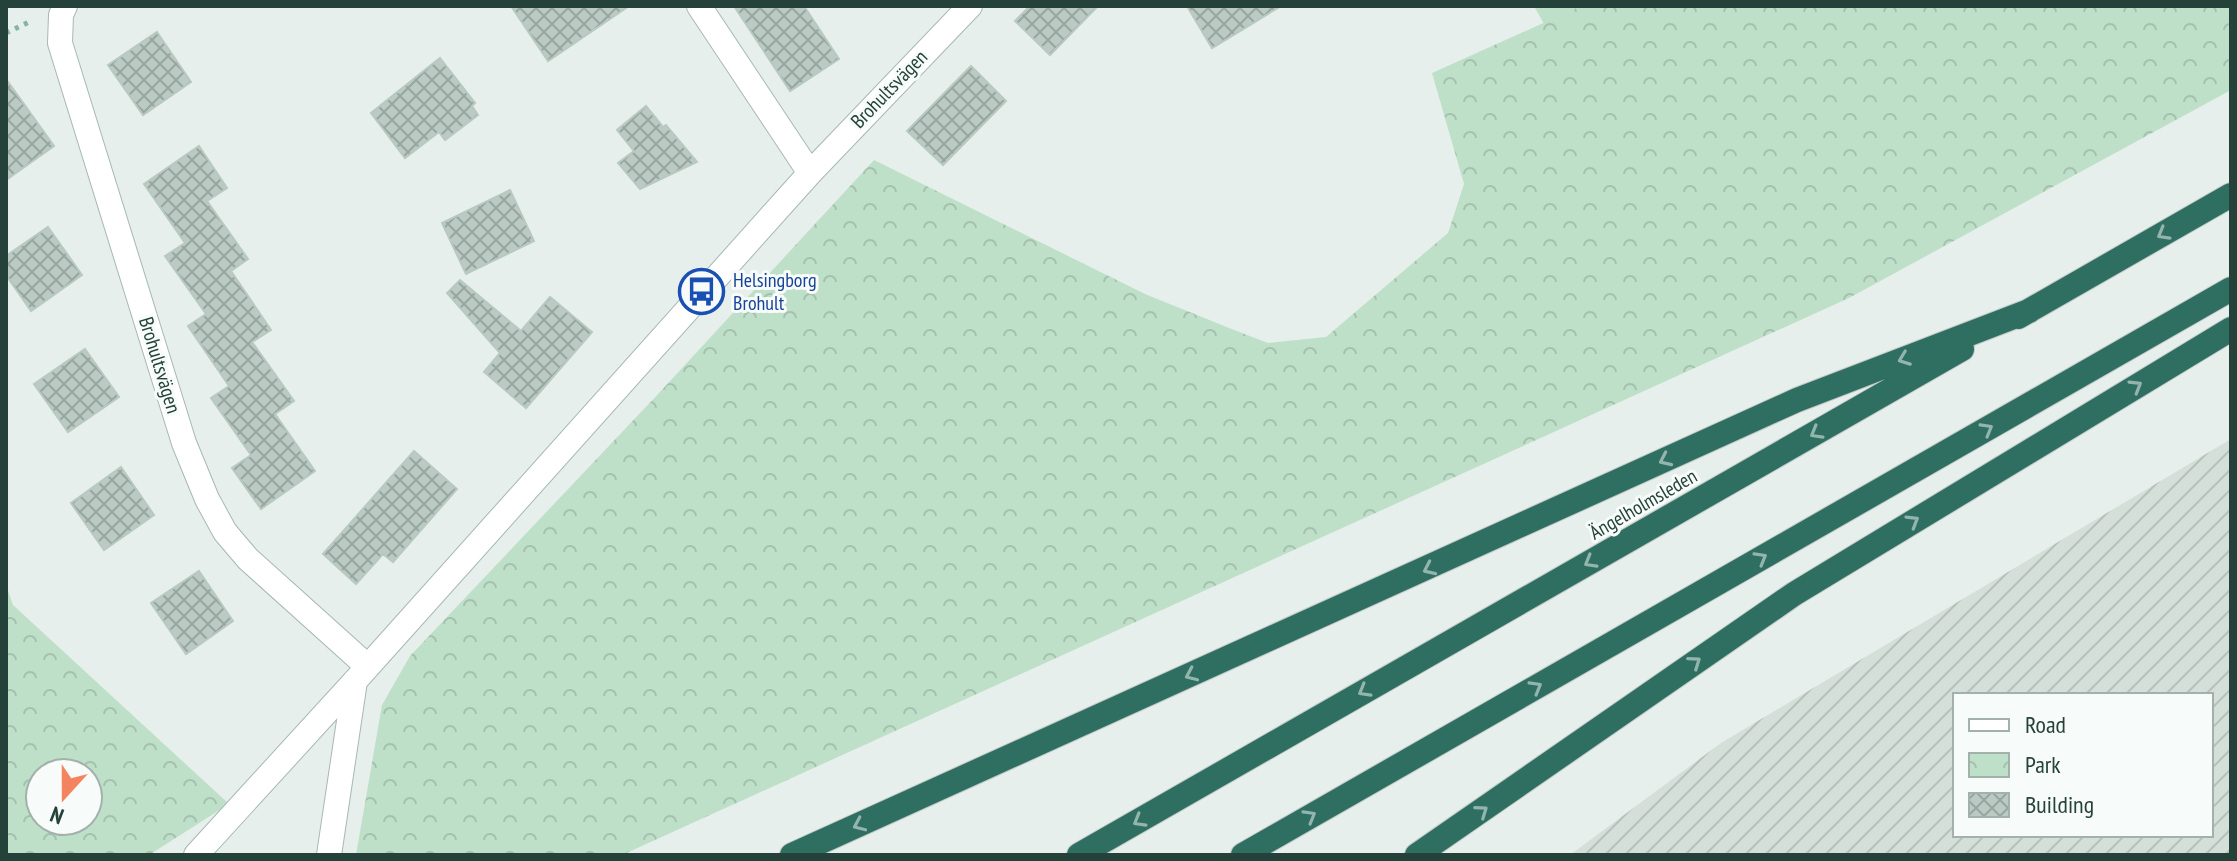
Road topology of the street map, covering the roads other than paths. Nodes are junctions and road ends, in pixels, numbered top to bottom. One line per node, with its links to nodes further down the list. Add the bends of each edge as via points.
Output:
1 (65, 6): 9 (street, Brohultsvägen, via 60,43 184,443 207,499 248,559)
2 (699, 6): 4 (street)
3 (970, 6): 4 (street, Brohultsvägen)
4 (810, 173): 9 (street, Brohultsvägen)
5 (2231, 195): 7 (highway, Ängelholmsleden, one-way to 7)
6 (2231, 289): 14 (highway, one-way to 6)
7 (2029, 311): 12 (highway, one-way to 12, via 1797,400); 13 (highway, Ängelholmsleden, one-way to 13)
8 (2231, 329): 15 (highway, one-way to 8, via 1794,594)
9 (361, 674): 10 (street, Brohultsvägen); 11 (street)
10 (196, 855)
11 (329, 855)
12 (792, 855)
13 (1079, 855)
14 (1243, 855)
15 (1417, 855)

